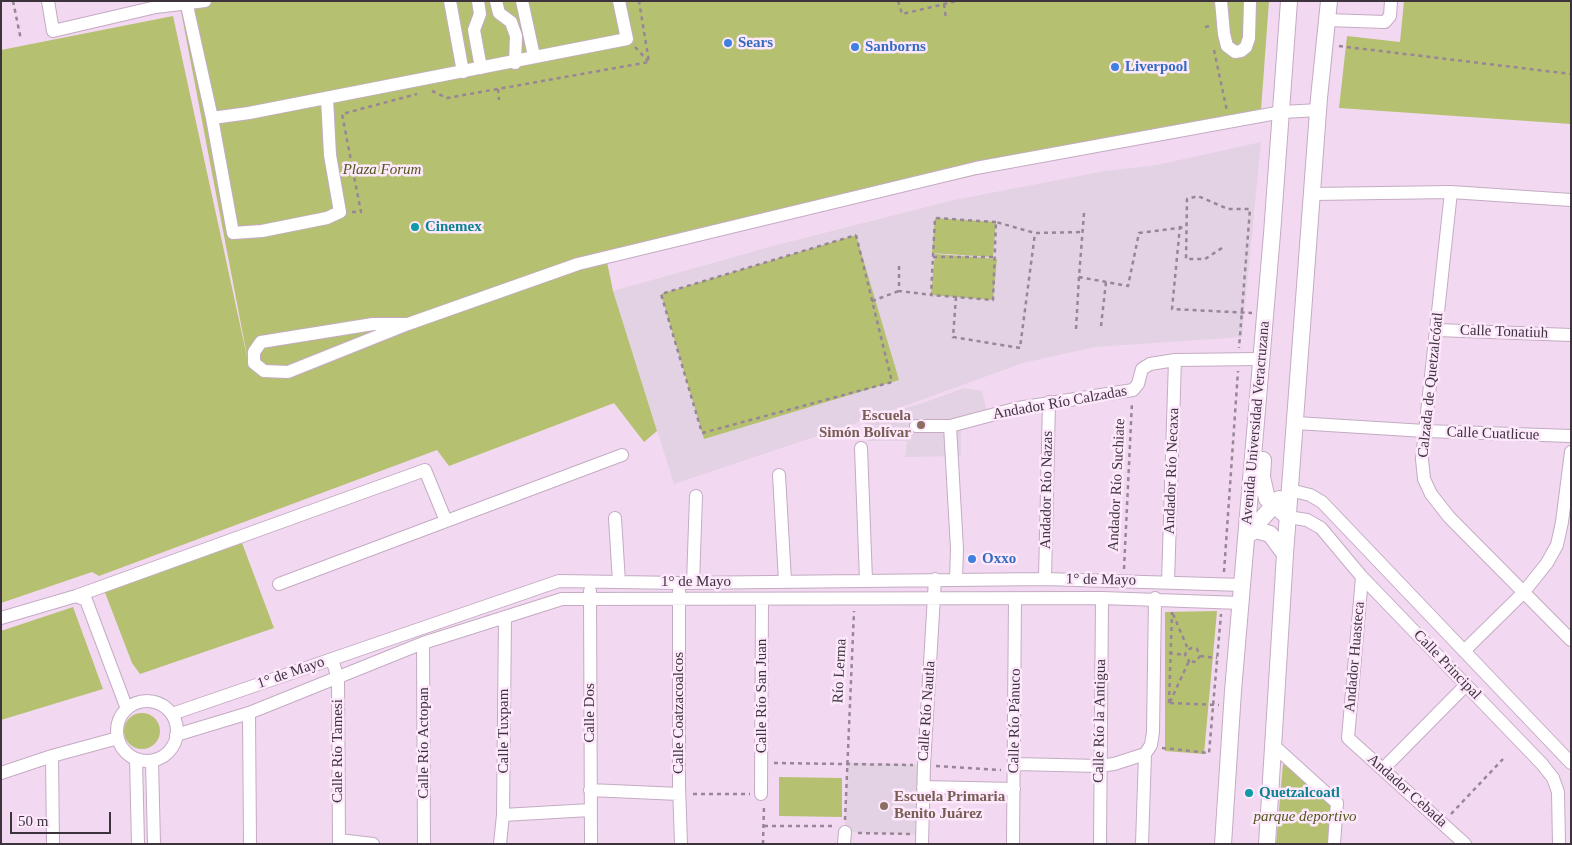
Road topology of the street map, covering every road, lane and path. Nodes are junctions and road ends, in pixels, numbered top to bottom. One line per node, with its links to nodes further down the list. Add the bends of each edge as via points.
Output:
1 (13, 1): 25 (path)
2 (48, 1): 18 (street, via 53,31)
3 (205, 1): 17 (street)
4 (450, 1): 32 (street)
5 (478, 1): 31 (street, via 480,14 474,30)
6 (496, 1): 30 (street, via 499,13 511,22 516,36)
7 (522, 1): 28 (street)
8 (619, 1): 24 (street)
9 (639, 1): 29 (path)
10 (898, 1): 19 (path, via 902,14)
11 (957, 1): 19 (path)
12 (1221, 1): 13 (street, via 1227,46 1235,52 1241,52 1249,38)
13 (1250, 1)
14 (1289, 1): 38 (main road, Avenida Universidad Veracruzana)
15 (1329, 1): 22 (main road)
16 (1391, 1): 22 (street, via 1390,16 1385,22)
17 (186, 3): 18 (street); 39 (street)
18 (155, 4)
19 (944, 4): 21 (path)
20 (1210, 18): 23 (path)
21 (946, 19)
22 (1327, 20): 26 (main road)
23 (1211, 26)
24 (628, 39): 28 (street); 29 (path)
25 (20, 40)
26 (1325, 44): 33 (path); 37 (main road)
27 (1214, 46): 40 (path)
28 (534, 56): 30 (street)
29 (649, 62): 34 (path)
30 (515, 63): 31 (street)
31 (481, 68): 32 (street)
32 (463, 72): 35 (street)
33 (1571, 74)
34 (498, 89): 36 (path); 44 (path, via 447,98 432,91 342,114 361,212)
35 (327, 98): 39 (street); 44 (street, via 330,155)
36 (499, 100)
37 (1319, 110): 38 (street); 42 (main road)
38 (1282, 112): 40 (street); 62 (main road, Avenida Universidad Veracruzana)
39 (212, 118): 44 (street, via 233,232 327,218)
40 (1230, 122): 63 (street, via 976,168 578,264)
41 (1451, 192): 42 (street); 43 (street); 66 (street, Calzada de Quetzalcóatl)
42 (1313, 194): 73 (main road)
43 (1571, 200)
44 (340, 212)
45 (1084, 213): 49 (path)
46 (996, 222): 50 (path); 52 (path, via 935,218); 59 (path, via 994,300)
47 (1180, 226): 48 (path); 56 (path, via 1139,233 1128,286); 61 (path, via 1172,309)
48 (1186, 227): 51 (path, via 1186,259 1204,259); 61 (path, via 1187,199 1198,196 1228,209 1250,208)
49 (1083, 232): 50 (path); 55 (path)
50 (1035, 233): 59 (path, via 1020,348 953,337)
51 (1222, 248)
52 (933, 256): 53 (path); 58 (path)
53 (993, 258)
54 (899, 266): 57 (path)
55 (1079, 277): 56 (path); 65 (path)
56 (1106, 282): 64 (path)
57 (899, 291): 58 (path); 60 (path)
58 (932, 295): 59 (path)
59 (956, 297)
60 (872, 301): 60 (path, via 892,382 702,433 661,294 856,235)
61 (1242, 313): 62 (path); 70 (path)
62 (1266, 314): 68 (main road, Avenida Universidad Veracruzana)
63 (408, 324): 63 (street, via 288,372 264,371 254,363 254,352 261,342 373,324)
64 (1101, 326)
65 (1076, 329)
66 (1437, 330): 67 (street, Calle Tonatiuh); 76 (street, Calzada de Quetzalcóatl)
67 (1571, 335)
68 (1260, 359): 70 (street); 84 (main road, via 1268,385 1262,477 1263,489); 88 (main road, Avenida Universidad Veracruzana)
69 (1175, 360): 70 (street); 71 (street, via 1146,366); 99 (street, Andador Río Necaxa)
70 (1239, 360): 103 (path)
71 (1136, 387): 72 (street, Andador Río Calzadas); 95 (path, Andador Río Suchiate)
72 (1048, 402): 74 (street, Andador Río Calzadas); 92 (street, Andador Río Nazas)
73 (1296, 423): 76 (street, Calle Cuatlicue); 82 (main road)
74 (947, 425): 75 (street, Andador Río Calzadas); 91 (street, via 957,549)
75 (916, 426)
76 (1425, 431): 77 (street, Calle Cuatlicue); 105 (street, Calzada de Quetzalcóatl, via 1422,459 1424,479 1431,494)
77 (1571, 436)
78 (861, 448): 94 (street)
79 (1571, 452): 105 (street, via 1557,545)
80 (622, 455): 87 (street)
81 (779, 476): 96 (street)
82 (1290, 490): 84 (main road); 85 (main road); 124 (street, Calle Principal, via 1322,502)
83 (696, 496): 101 (street)
84 (1271, 505): 85 (main road); 88 (main road)
85 (1288, 517): 89 (main road); 90 (street, Calle Principal, via 1307,520 1321,528)
86 (615, 518): 98 (street)
87 (446, 521): 102 (street); 106 (street, via 425,470)
88 (1249, 533): 89 (main road, via 1263,530 1270,534); 104 (main road, Avenida Universidad Veracruzana)
89 (1285, 554): 144 (main road)
90 (1362, 576): 133 (street, Calle Principal); 143 (street, Andador Huasteca)
91 (956, 578): 92 (street, 1° de Mayo); 93 (street, 1° de Mayo)
92 (1044, 578): 95 (street, 1° de Mayo)
93 (935, 579): 94 (street, 1° de Mayo); 111 (street, Calle Río Nautla)
94 (866, 580): 96 (street, 1° de Mayo)
95 (1123, 580): 99 (street, 1° de Mayo)
96 (785, 581): 101 (street, 1° de Mayo)
97 (590, 582): 98 (street, 1° de Mayo); 113 (street, Calle Dos); 129 (street, 1° de Mayo, via 558,581)
98 (619, 582): 100 (street, 1° de Mayo)
99 (1168, 582): 103 (street, 1° de Mayo)
100 (679, 583): 101 (street, 1° de Mayo); 110 (street, Calle Coatzacoalcos)
101 (693, 583)
102 (279, 584)
103 (1223, 584): 104 (street, 1° de Mayo)
104 (1243, 585): 116 (main road, Avenida Universidad Veracruzana)
105 (1523, 593): 121 (street, Calzada de Quetzalcóatl); 124 (street)
106 (76, 596): 120 (street); 138 (street, via 86,600)
107 (762, 598): 110 (street, 1° de Mayo); 114 (street, 1° de Mayo); 162 (street, Calle Río San Juan)
108 (1102, 598): 109 (street, 1° de Mayo); 112 (street, 1° de Mayo); 154 (street, Calle Río la Antigua)
109 (1155, 598): 115 (street, 1° de Mayo); 117 (path); 125 (street)
110 (679, 599): 113 (street, 1° de Mayo); 161 (street, Calle Coatzacoalcos)
111 (935, 599): 112 (street, 1° de Mayo); 114 (street, 1° de Mayo); 153 (street, Calle Río Nautla)
112 (1016, 599): 155 (street, Calle Río Pánuco)
113 (590, 600): 119 (street, 1° de Mayo, via 562,599); 160 (street, Calle Dos)
114 (855, 600): 150 (path, Río Lerma)
115 (1222, 602): 116 (street, 1° de Mayo); 130 (path)
116 (1241, 603): 182 (main road, Avenida Universidad Veracruzana)
117 (1172, 612): 118 (path); 123 (path); 126 (path)
118 (1182, 612)
119 (505, 617): 122 (street, 1° de Mayo); 164 (street, Calle Tuxpam)
120 (1, 618)
121 (1571, 640)
122 (423, 643): 132 (street, 1° de Mayo); 175 (street, Calle Río Actopan)
123 (1188, 649): 127 (path); 128 (path, via 1194,648)
124 (1464, 651): 152 (street, Calle Principal)
125 (1154, 652): 126 (path); 134 (street)
126 (1170, 653): 127 (path); 135 (path)
127 (1185, 655): 131 (path)
128 (1200, 656): 130 (path); 131 (path, via 1196,661)
129 (332, 658): 132 (street, Calle Río Tamesi); 140 (street, 1° de Mayo)
130 (1217, 658): 136 (path)
131 (1189, 661): 135 (path)
132 (338, 679): 139 (street, 1° de Mayo); 169 (street, Calle Río Tamesi)
133 (1466, 685): 156 (street); 186 (street, Calle Principal, via 1553,778 1560,810)
134 (1154, 703): 135 (path); 145 (street)
135 (1169, 703): 136 (path)
136 (1213, 705): 137 (path); 145 (path, via 1208,753)
137 (1223, 705)
138 (127, 709): 140 (street, via 142,701 151,701); 142 (street, via 120,719)
139 (249, 713): 141 (street, 1° de Mayo); 173 (street)
140 (172, 714): 141 (street)
141 (176, 735): 149 (street, via 166,754)
142 (118, 738): 146 (street); 147 (street, via 122,747)
143 (1348, 738): 156 (street, Andador Cebada)
144 (1273, 745): 183 (main road); 184 (street, via 1337,803)
145 (1148, 750): 154 (street); 181 (street)
146 (52, 756): 157 (street); 170 (street)
147 (136, 759): 149 (street); 171 (street)
148 (1503, 759): 165 (path)
149 (152, 760): 172 (street)
150 (847, 762): 151 (path); 153 (path); 167 (path, Río Lerma)
151 (765, 763)
152 (1571, 763)
153 (924, 765): 155 (path); 158 (street, Calle Río Nautla)
154 (1099, 766): 155 (street); 180 (street, Calle Río la Antigua)
155 (1015, 767): 159 (street, Calle Río Pánuco)
156 (1383, 769): 165 (street, Andador Cebada)
157 (1, 774)
158 (923, 787): 159 (street); 168 (street, Calle Río Nautla)
159 (1014, 789): 179 (street, Calle Río Pánuco)
160 (590, 790): 161 (street); 163 (street, Calle Dos)
161 (679, 794): 162 (path); 178 (street, Calle Coatzacoalcos)
162 (761, 794)
163 (590, 810): 164 (street); 177 (street, Calle Dos)
164 (503, 815): 176 (street, Calle Tuxpam)
165 (1443, 823): 185 (street, Andador Cebada)
166 (764, 826): 167 (path)
167 (844, 834): 168 (path)
168 (922, 839)
169 (339, 842): 174 (street)
170 (53, 844)
171 (138, 844)
172 (154, 844)
173 (250, 844)
174 (373, 844)
175 (424, 844)
176 (500, 844)
177 (591, 844)
178 (681, 844)
179 (1013, 844)
180 (1100, 844)
181 (1142, 844)
182 (1223, 844)
183 (1268, 844)
184 (1334, 844)
185 (1465, 844)
186 (1559, 844)

